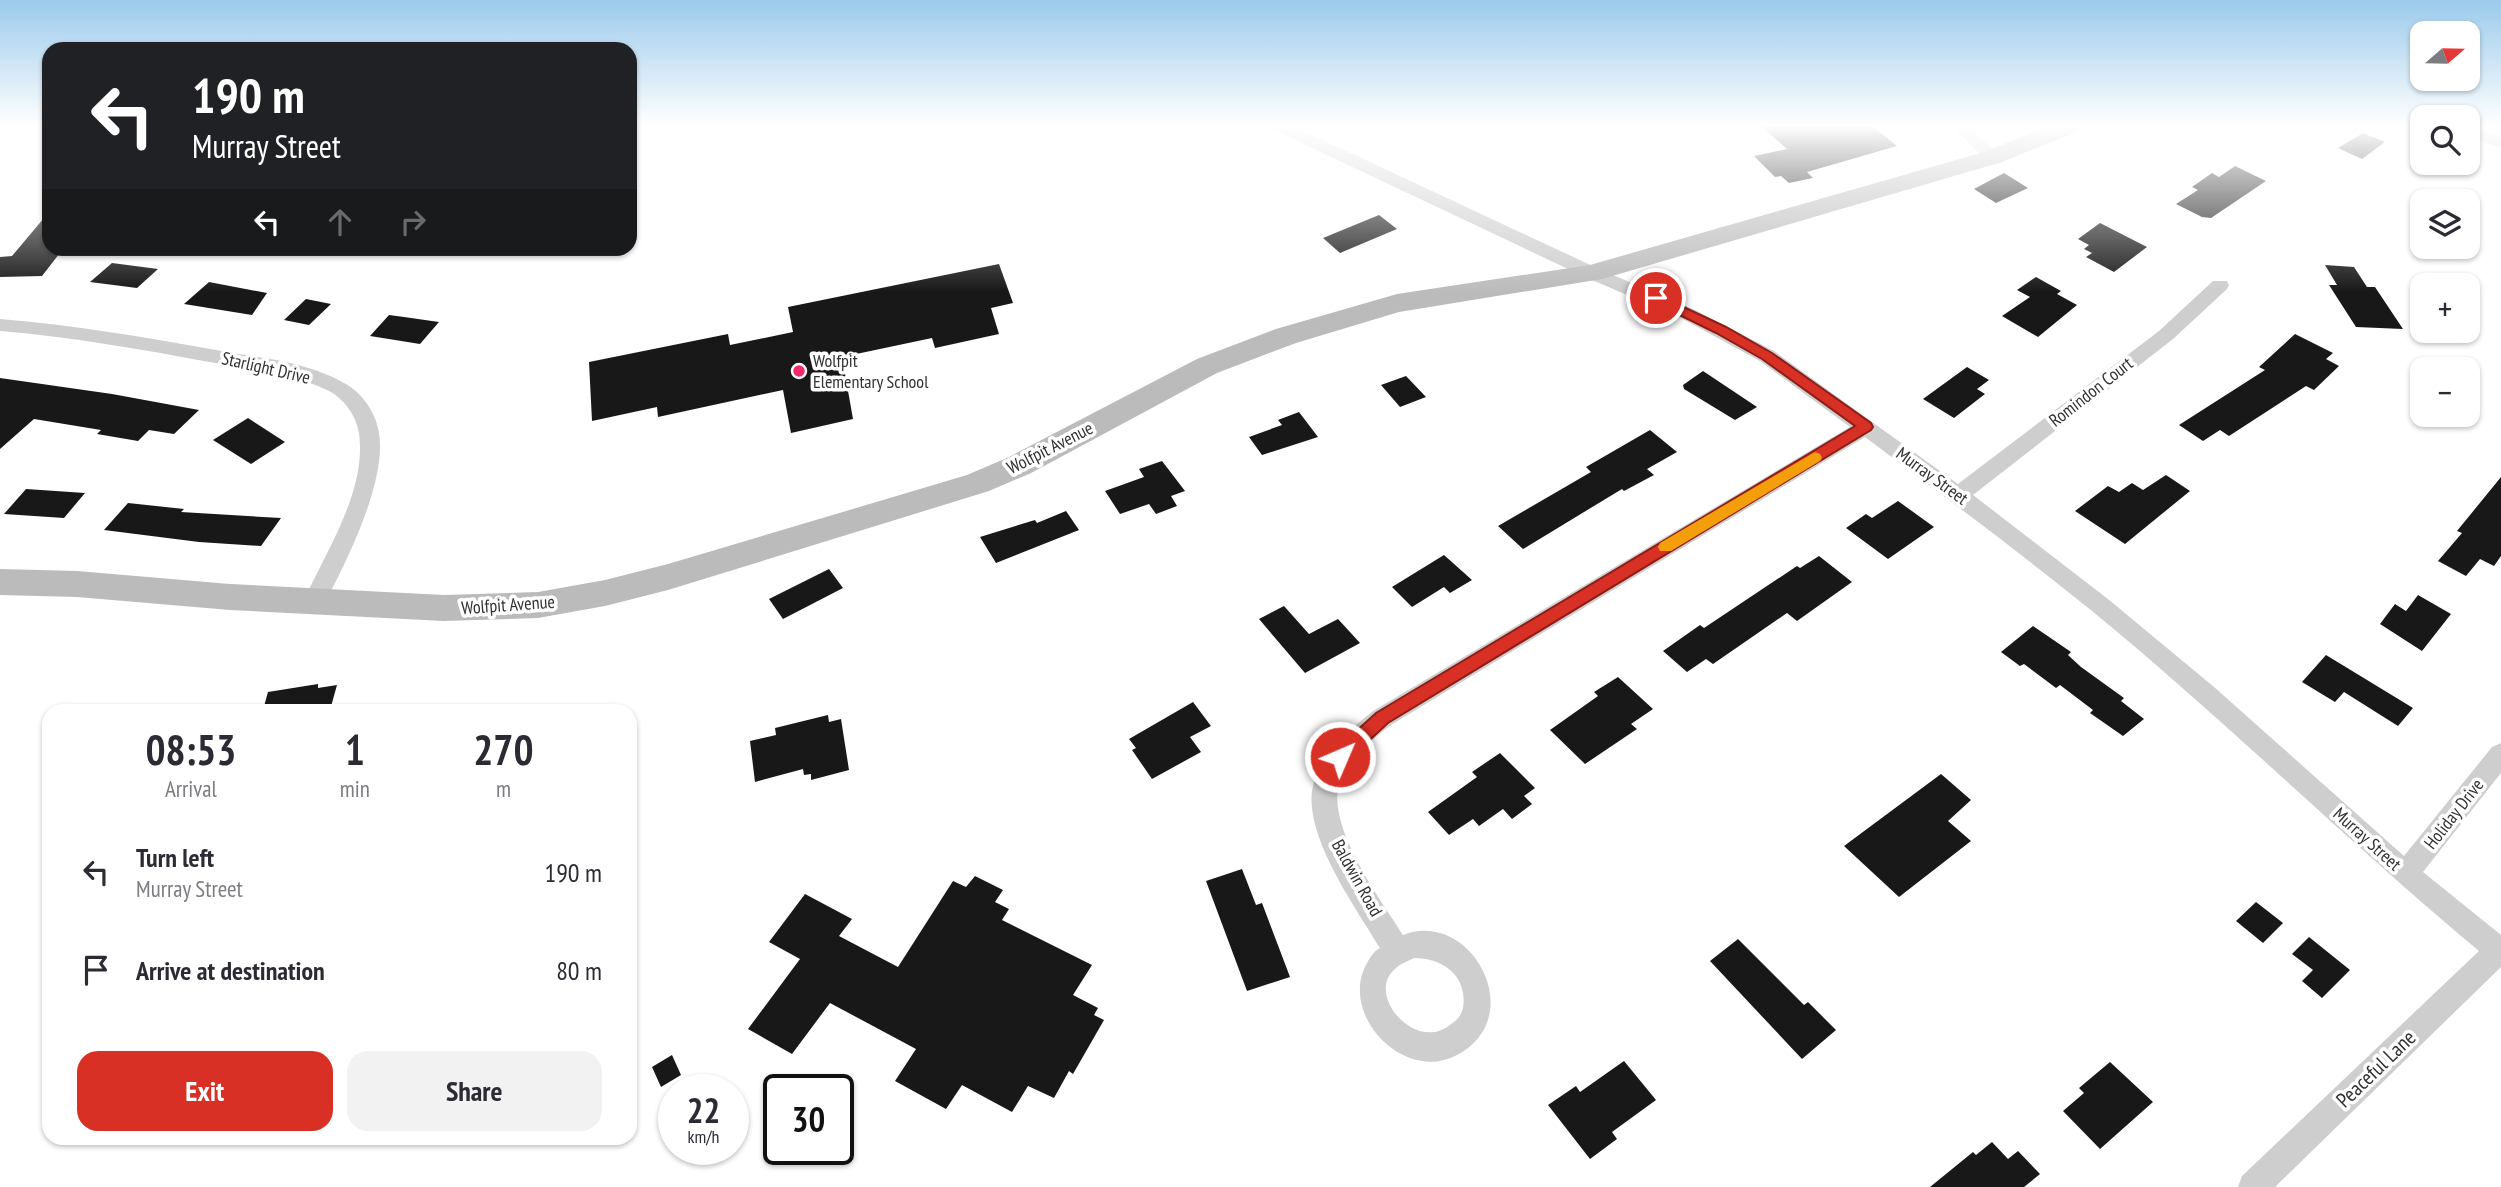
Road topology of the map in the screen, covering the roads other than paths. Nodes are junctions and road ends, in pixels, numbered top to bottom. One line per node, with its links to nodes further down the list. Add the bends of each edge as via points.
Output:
1 (1398, 181): 3 (street, Murray Street)
2 (1909, 181): 3 (street, Wolfpit Avenue)
3 (1592, 273): 6 (street, Murray Street, via 1742,341); 9 (street, Wolfpit Avenue, via 1397,303 1286,336 1207,366 978,483 605,593 547,604 485,608)
4 (2220, 285): 7 (street, Romindon Court, via 2166,335)
5 (0, 325): 9 (street, Starlight Drive, via 83,332 274,368 308,376 352,397 369,430 370,460 362,493)
6 (1866, 427): 7 (street, Murray Street); 12 (street, Baldwin Road, via 1382,718 1340,757 1325,789 1325,813 1335,843)
7 (1958, 495): 11 (street, Murray Street, via 2148,645)
8 (0, 582): 9 (street, Wolfpit Avenue)
9 (314, 602)
10 (2501, 754): 11 (street, Holiday Drive)
11 (2406, 874): 13 (street, Murray Street)
12 (1396, 950)
13 (2500, 951): 14 (street, Peaceful Lane)
14 (2253, 1187)

